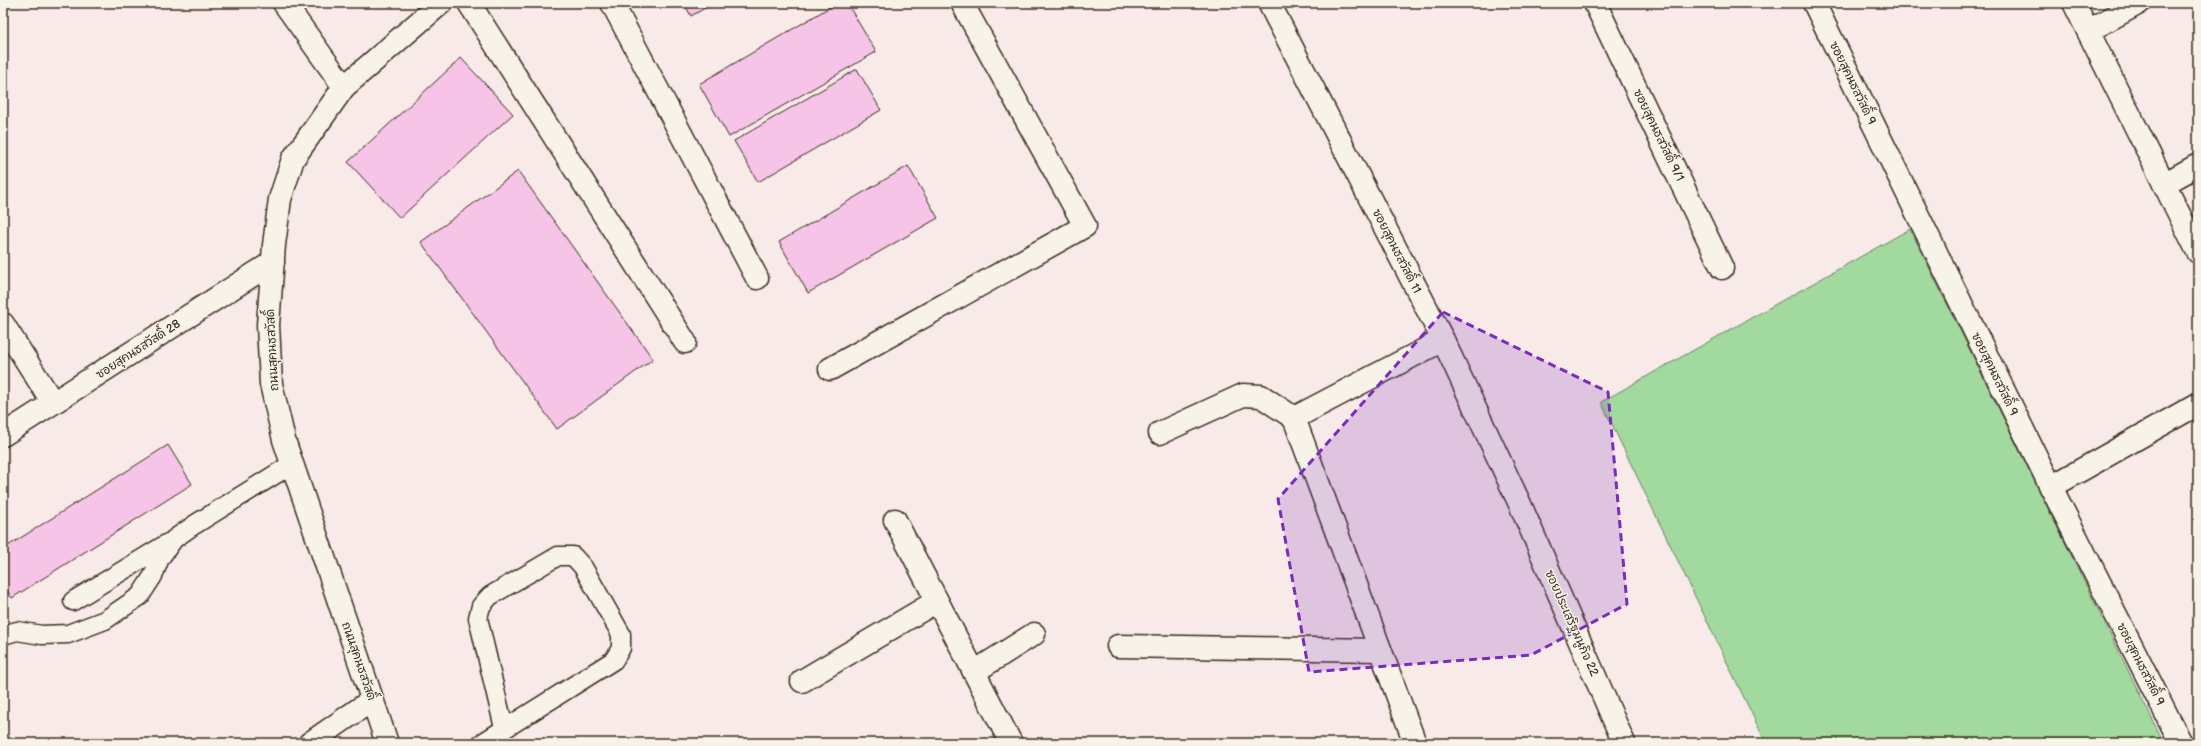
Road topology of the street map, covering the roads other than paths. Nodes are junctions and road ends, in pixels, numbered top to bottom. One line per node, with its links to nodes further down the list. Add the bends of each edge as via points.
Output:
1 (284, 3): 12 (street)
2 (441, 3): 12 (street, ถนนสุคนธสวัสดิ์)
3 (469, 3): 21 (street)
4 (612, 3): 18 (street)
5 (962, 3): 22 (street, via 1084,226)
6 (1269, 3): 20 (street, ซอยสุคนธสวัสดิ์ 11)
7 (1595, 3): 17 (street, ซอยสุคนธสวัสดิ์ 9/1)
8 (1814, 3): 29 (street, ซอยสุคนธสวัสดิ์ 9)
9 (2074, 3): 11 (street)
10 (2139, 3): 11 (street)
11 (2088, 31): 14 (street)
12 (344, 87): 16 (street, ถนนสุคนธสวัสดิ์, via 293,159 280,199)
13 (2198, 165): 14 (street)
14 (2164, 184): 15 (street)
15 (2198, 252)
16 (273, 262): 23 (street, ซอยสุคนธสวัสดิ์ 28); 28 (street, ถนนสุคนธสวัสดิ์, via 268,325 271,384)
17 (1722, 268)
18 (756, 278)
19 (3, 324): 23 (street)
20 (1443, 340): 25 (street); 30 (street, ซอยสุคนธสวัสดิ์ 11)
21 (685, 342)
22 (830, 369)
23 (53, 404): 27 (street, ซอยสุคนธสวัสดิ์ 28)
24 (2198, 404): 29 (street)
25 (1294, 418): 26 (street, via 1261,396 1243,395); 38 (street)
26 (1160, 433)
27 (3, 435)
28 (292, 464): 32 (lane); 41 (street, ถนนสุคนธสวัสดิ์)
29 (2051, 487): 49 (street, ซอยสุคนธสวัสดิ์ 9)
30 (1519, 502): 48 (street, ซอยประเสริฐมนูกิจ 22)
31 (895, 520): 34 (street)
32 (174, 539): 33 (lane); 36 (lane, via 160,558 153,576 140,596 105,620 68,634 42,635 17,631)
33 (73, 601)
34 (937, 601): 39 (street); 40 (street)
35 (1034, 634): 39 (street)
36 (3, 635)
37 (1118, 646): 38 (street)
38 (1380, 650): 47 (street)
39 (974, 672): 46 (street)
40 (802, 681)
41 (372, 700): 43 (street); 44 (street, ถนนสุคนธสวัสดิ์)
42 (504, 728): 42 (lane, via 614,660 621,648 621,634 583,567 573,556 558,556 490,596 480,606 478,618); 45 (lane)
43 (310, 743)
44 (387, 743)
45 (482, 743)
46 (1012, 743)
47 (1415, 743)
48 (1624, 743)
49 (2181, 743)

